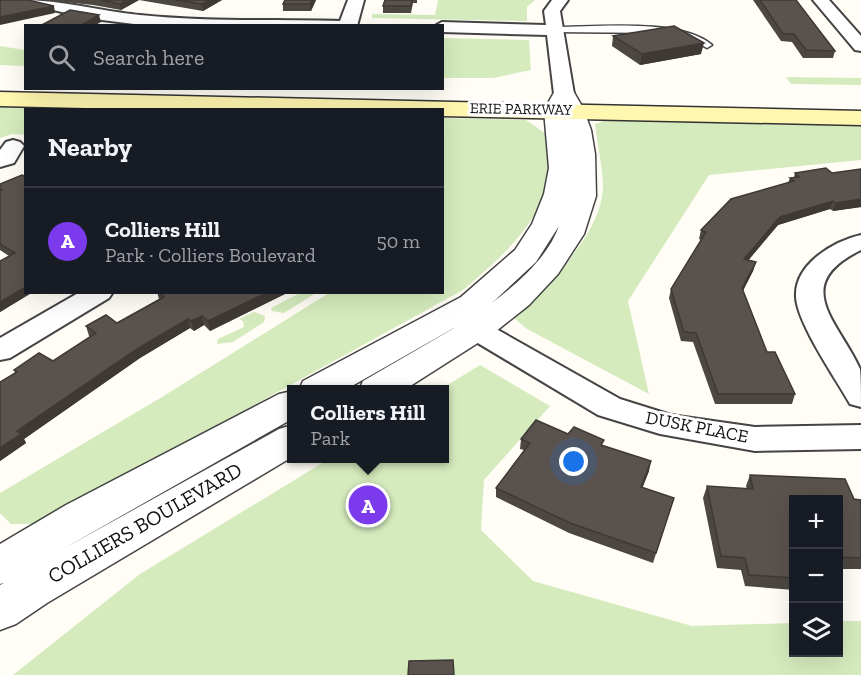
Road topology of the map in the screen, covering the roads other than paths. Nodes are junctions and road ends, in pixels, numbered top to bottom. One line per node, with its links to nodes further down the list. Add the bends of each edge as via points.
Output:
1 (30, 0): 6 (street)
2 (357, 0): 8 (street)
3 (560, 0): 10 (street, via 552,11)
4 (821, 0): 12 (street)
5 (143, 3): 6 (street)
6 (120, 17): 7 (street)
7 (268, 24)
8 (349, 24)
9 (444, 27): 10 (street)
10 (555, 30): 11 (lane, via 661,30 685,33); 18 (street)
11 (707, 45)
12 (861, 46)
13 (0, 85): 14 (main road)
14 (24, 85)
15 (279, 90): 18 (main road, ERIE PARKWAY)
16 (0, 99): 18 (main road, ERIE PARKWAY)
17 (861, 102): 18 (main road, ERIE PARKWAY)
18 (565, 105): 19 (main road, ERIE PARKWAY); 22 (street, via 558,194 546,224 526,256 472,304)
19 (861, 118)
20 (861, 242): 26 (street, via 844,246 824,264 813,277 809,298)
21 (97, 294): 23 (street)
22 (465, 323): 24 (street); 25 (street); 28 (street, DUSK PLACE, via 609,407 671,426 755,439)
23 (0, 351)
24 (327, 385)
25 (383, 385)
26 (861, 396)
27 (287, 405): 30 (street, COLLIERS BOULEVARD, via 81,517)
28 (861, 438)
29 (287, 441): 30 (street, COLLIERS BOULEVARD)
30 (7, 577)

